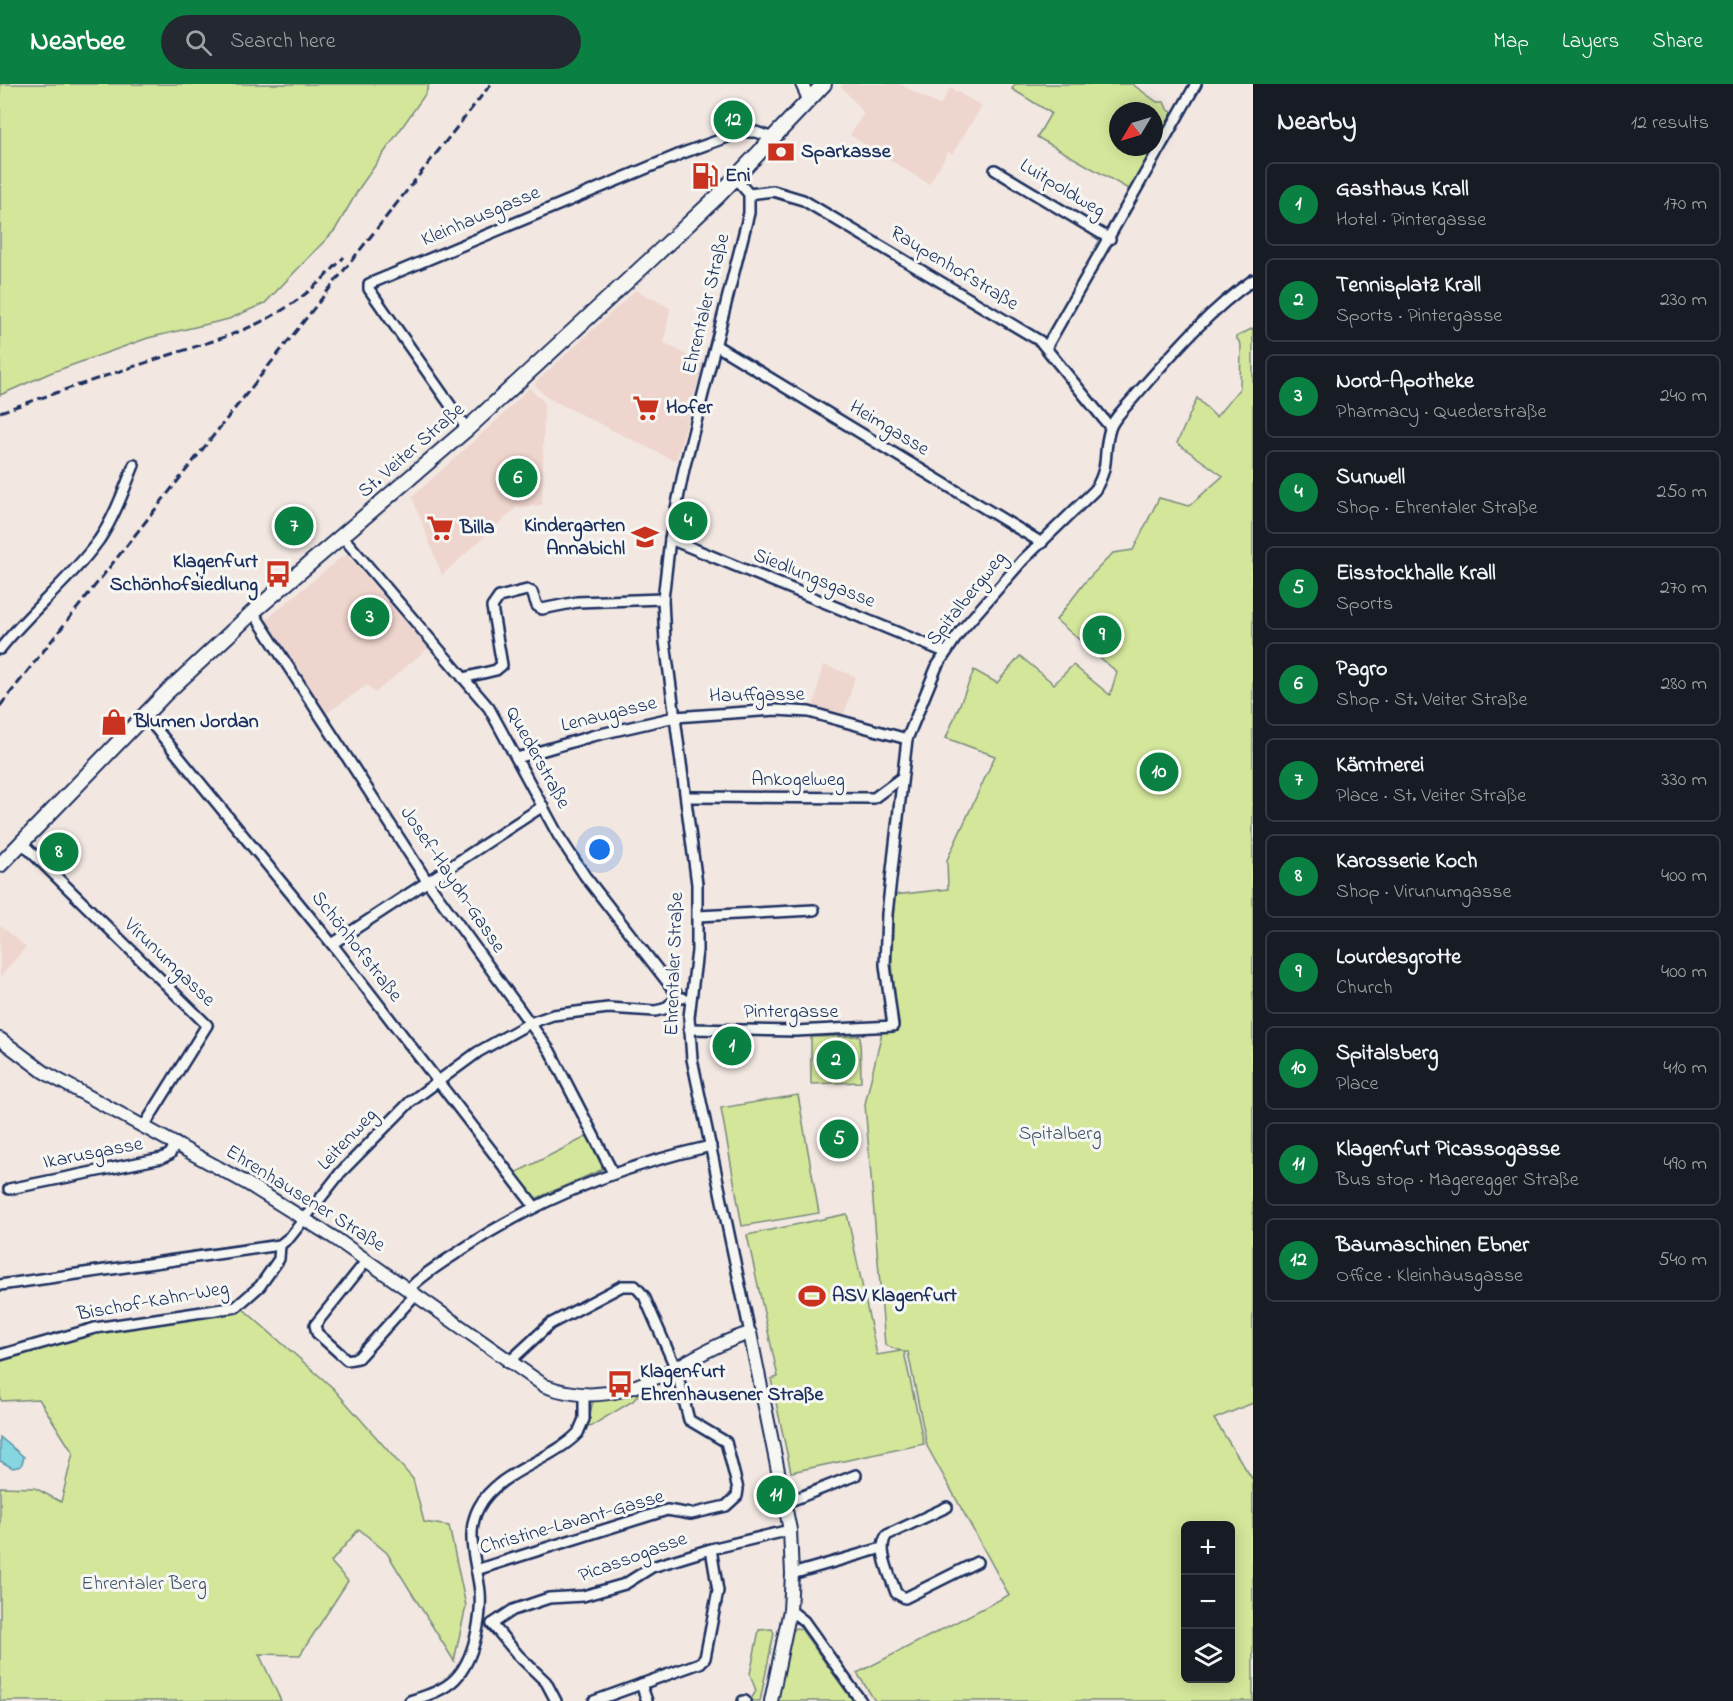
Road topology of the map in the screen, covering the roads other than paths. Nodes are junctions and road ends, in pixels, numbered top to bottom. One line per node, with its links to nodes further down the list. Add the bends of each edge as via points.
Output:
1 (802, 84): 4 (street)
2 (824, 84): 4 (main road, St. Veiter Straße)
3 (1196, 84): 9 (street)
4 (808, 99): 5 (main road, St. Veiter Straße)
5 (773, 138): 7 (main road, St. Veiter Straße); 14 (street, Kleinhausgasse, via 742,132 369,284 402,339)
6 (995, 170): 9 (street, Luitpoldweg)
7 (735, 178): 8 (street); 14 (main road, St. Veiter Straße)
8 (749, 194): 11 (street, Ehrentaler Straße, via 749,213); 12 (street, Raupenhofstraße, via 773,191 803,200)
9 (1110, 239): 12 (street)
10 (1253, 280): 13 (street, via 1194,330)
11 (717, 346): 17 (street, Ehrentaler Straße, via 684,469); 18 (street, Heimgasse)
12 (1047, 346): 13 (street, Raupenhofstraße)
13 (1110, 427): 18 (street, Spitalbergweg, via 1105,473 1095,490)
14 (467, 429): 16 (main road, St. Veiter Straße)
15 (134, 465): 21 (street, via 100,538 68,579 34,609)
16 (342, 536): 20 (main road, St. Veiter Straße); 23 (street, Quederstraße)
17 (670, 540): 19 (street, Ehrentaler Straße); 22 (street, Siedlungsgasse)
18 (1042, 543): 22 (street, Spitalbergweg, via 990,594)
19 (663, 598): 23 (street, via 577,602 542,609 527,590 499,597 492,607 502,665); 25 (street, Ehrentaler Straße)
20 (253, 612): 24 (main road, St. Veiter Straße); 33 (street, Josef-Haydn-Gasse)
21 (0, 649)
22 (945, 652): 26 (street, Spitalbergweg)
23 (464, 678): 27 (street, Quederstraße, via 489,708)
24 (144, 714): 31 (main road, St. Veiter Straße); 36 (street, Schönhofstraße)
25 (675, 717): 26 (street, Hauffgasse, via 776,710 809,712); 27 (street, Lenaugasse); 29 (street, Ehrentaler Straße)
26 (907, 739): 28 (street, Spitalbergweg)
27 (517, 758): 30 (street, Quederstraße)
28 (901, 778): 29 (street, Ankogelweg, via 874,798); 40 (street, Spitalbergweg, via 885,965)
29 (687, 797): 35 (street, Ehrentaler Straße)
30 (543, 806): 33 (street); 37 (street, Quederstraße, via 585,876)
31 (21, 842): 32 (main road, St. Veiter Straße); 44 (street, Virunumgasse, via 207,1025)
32 (0, 865)
33 (427, 881): 36 (street); 39 (street, Josef-Haydn-Gasse)
34 (814, 910): 35 (street)
35 (698, 916): 38 (street, Ehrentaler Straße)
36 (332, 944): 43 (street, Schönhofstraße)
37 (679, 997): 38 (street); 39 (street, Leitenweg, via 655,1011 591,1008 554,1014)
38 (691, 998): 41 (street, Ehrentaler Straße)
39 (530, 1023): 43 (street, Leitenweg); 47 (street, Josef-Haydn-Gasse, via 550,1051)
40 (893, 1026): 41 (street, Pintergasse, via 845,1030)
41 (689, 1029): 46 (street, Ehrentaler Straße)
42 (0, 1039): 44 (street, Ehrenhausener Straße, via 44,1072)
43 (438, 1080): 49 (street, Schönhofstraße); 50 (street, Leitenweg, via 357,1154)
44 (144, 1126): 45 (street, Ehrenhausener Straße)
45 (176, 1143): 48 (street, Ikarusgasse, via 170,1154 162,1158); 50 (street, Ehrenhausener Straße)
46 (711, 1146): 47 (street); 55 (street, Ehrentaler Straße)
47 (613, 1173): 49 (street)
48 (9, 1189)
49 (535, 1207): 54 (street, via 425,1274)
50 (304, 1220): 51 (street, Leitenweg); 52 (street, Ehrenhausener Straße)
51 (280, 1245): 53 (street); 56 (street, Bischof-Kahn-Weg, via 279,1259 267,1277 236,1307 95,1328)
52 (367, 1260): 54 (street, Ehrenhausener Straße); 54 (street, via 315,1325 317,1333 347,1360 358,1358)
53 (0, 1285)
54 (412, 1293): 57 (street, Ehrenhausener Straße)
55 (750, 1333): 58 (street, via 725,1340); 61 (street)
56 (0, 1355)
57 (508, 1363): 58 (street, via 550,1324 629,1285 644,1296); 59 (street, Ehrenhausener Straße, via 545,1386)
58 (676, 1369): 59 (street, via 641,1384); 67 (street, Christine-Lavant-Gasse, via 689,1420 722,1438 728,1447 738,1489 735,1500 691,1514 668,1510)
59 (584, 1395): 67 (street, via 584,1419 573,1438 493,1490 480,1505 470,1525)
60 (856, 1475): 61 (street)
61 (785, 1503): 63 (street)
62 (947, 1507): 65 (street, via 887,1535)
63 (790, 1530): 64 (street, Picassogasse); 68 (street)
64 (711, 1548): 71 (street, Picassogasse, via 652,1567 625,1584 577,1598 549,1598 513,1610); 72 (street, via 718,1591 705,1658)
65 (882, 1548): 66 (street, via 896,1593 905,1598); 68 (street)
66 (977, 1562)
67 (476, 1570): 70 (street, via 480,1592)
68 (792, 1574): 69 (street)
69 (790, 1610): 77 (street); 78 (street, via 804,1621)
70 (478, 1620): 71 (street); 73 (street, via 471,1647 455,1679)
71 (492, 1624): 74 (street, via 546,1682)
72 (642, 1684): 75 (street); 76 (street)
73 (410, 1701)
74 (556, 1701)
75 (594, 1701)
76 (647, 1701)
77 (771, 1701)
78 (861, 1701)

